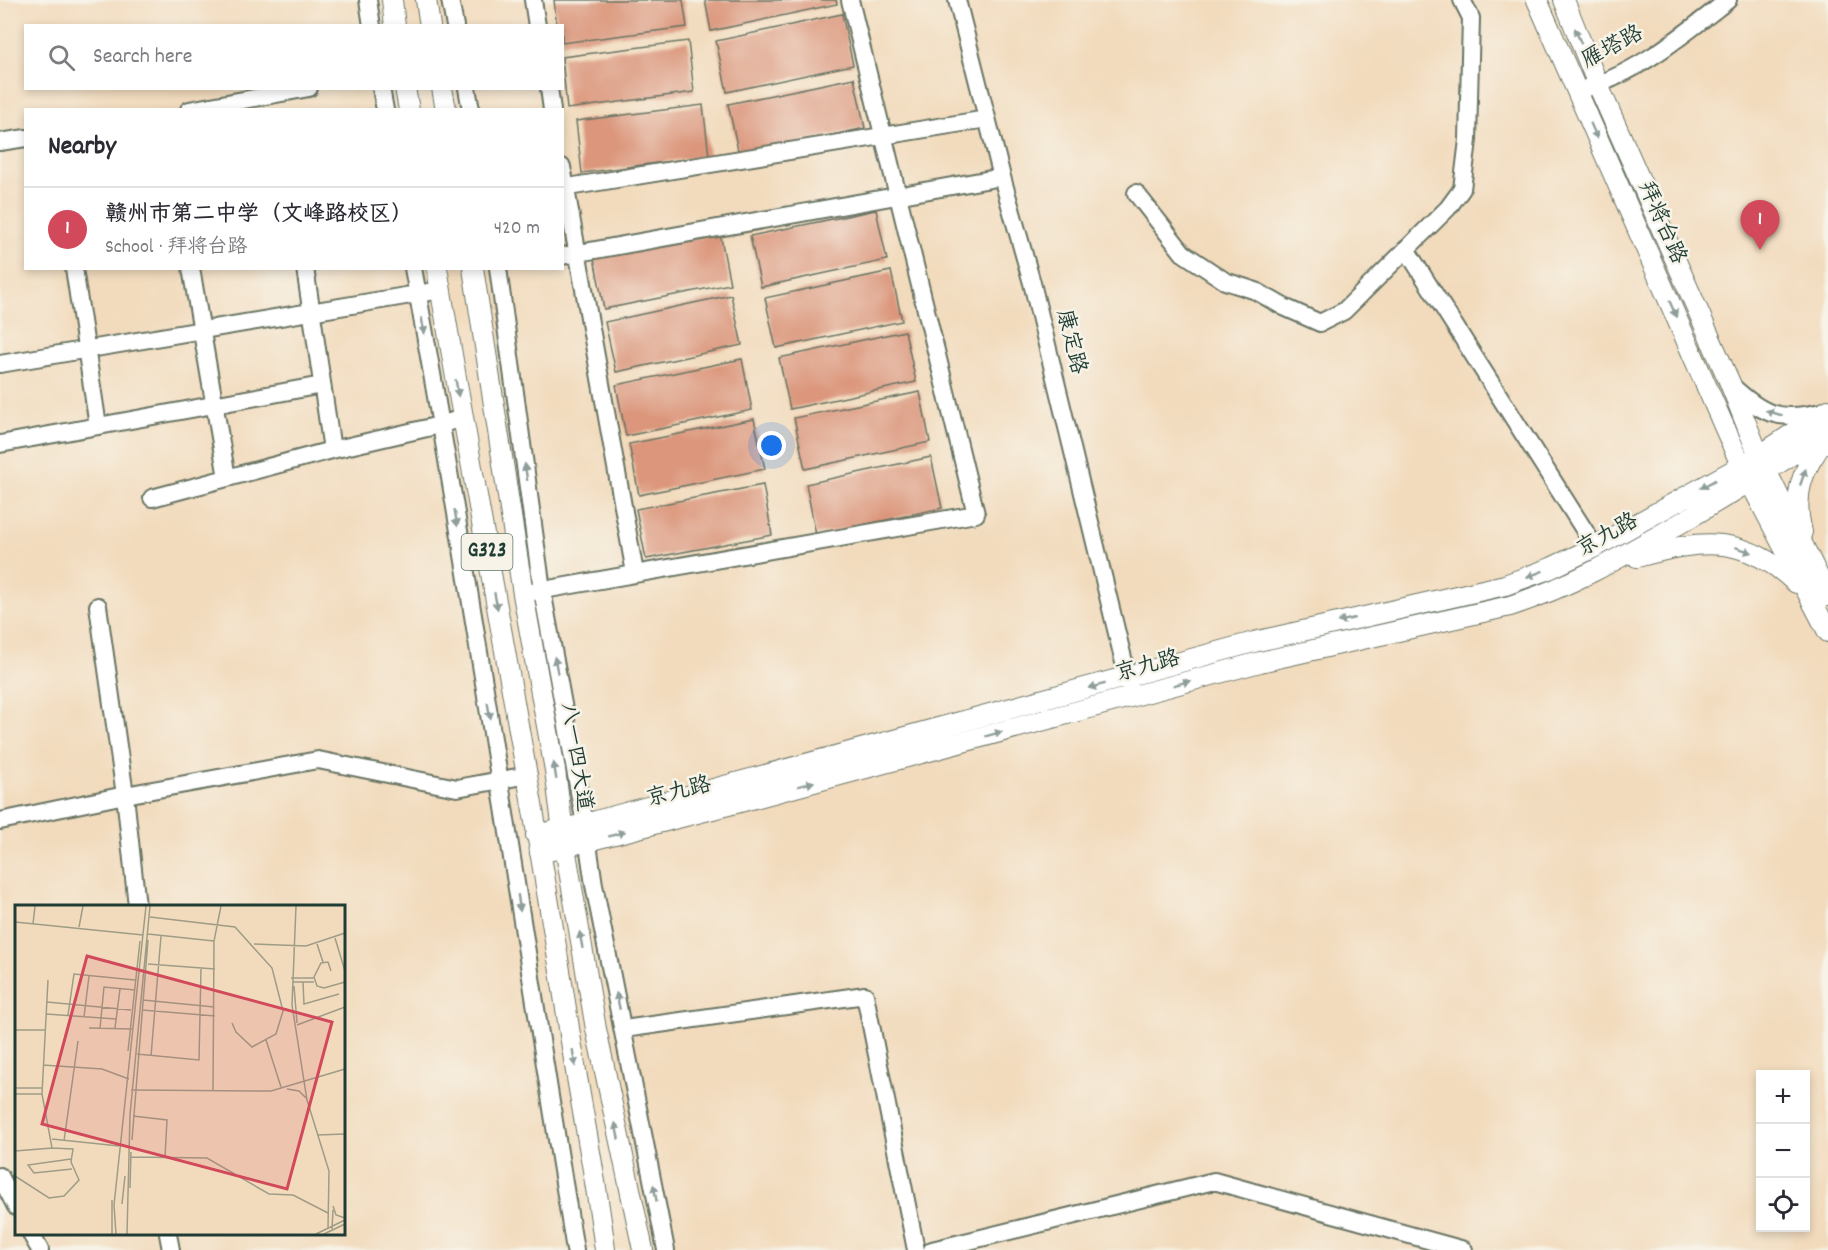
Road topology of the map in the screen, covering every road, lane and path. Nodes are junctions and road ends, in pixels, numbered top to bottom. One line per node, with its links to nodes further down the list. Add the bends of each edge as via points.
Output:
1 (368, 0): 12 (street)
2 (392, 0): 13 (main road)
3 (426, 0): 14 (main road)
4 (450, 0): 15 (street)
5 (533, 0): 16 (street)
6 (850, 0): 32 (street)
7 (957, 0): 31 (street, 康定路)
8 (1462, 0): 39 (street, via 1471,18 1468,140 1462,189)
9 (1537, 0): 24 (main road, 拜将台路)
10 (1564, 0): 17 (main road, 拜将台路, one-way to 10)
11 (1728, 0): 17 (street, 雁塔路, via 1686,32)
12 (372, 24)
13 (395, 24)
14 (430, 24)
15 (455, 24)
16 (537, 24)
17 (1598, 86): 24 (street, 雁塔路); 54 (main road, 拜将台路)
18 (298, 90): 25 (street)
19 (381, 90): 26 (street)
20 (405, 90): 27 (main road)
21 (442, 90): 28 (main road)
22 (467, 90): 29 (street)
23 (549, 90): 30 (street)
24 (1577, 91): 65 (main road, 拜将台路, one-way to 65)
25 (200, 108)
26 (385, 108)
27 (409, 108)
28 (446, 108)
29 (471, 108)
30 (552, 108)
31 (987, 119): 32 (street); 35 (street, 康定路)
32 (884, 137): 36 (street); 38 (street)
33 (24, 138): 34 (street)
34 (0, 142)
35 (1002, 177): 38 (street); 77 (street, 康定路, via 1032,283)
36 (564, 188): 40 (street)
37 (1136, 193): 39 (street, via 1183,253 1225,281 1256,291 1320,323 1344,311)
38 (898, 196): 40 (street); 71 (street, via 976,514)
39 (1406, 249): 68 (street)
40 (570, 254): 71 (street)
41 (74, 270): 52 (street)
42 (191, 270): 51 (street)
43 (305, 270): 50 (street)
44 (413, 270): 49 (street)
45 (437, 270): 48 (main road, G323)
46 (479, 270): 72 (main road, 八一四大道 / G323)
47 (498, 270): 72 (street, one-way to 47)
48 (441, 290): 49 (street); 58 (main road, G323, one-way to 58)
49 (417, 294): 50 (street); 59 (street, one-way to 59)
50 (312, 312): 51 (street); 55 (street)
51 (202, 330): 52 (street); 56 (street)
52 (86, 350): 53 (street); 60 (street)
53 (0, 364)
54 (1730, 383): 57 (street, one-way to 54, via 1799,417 1776,415 1754,406); 64 (main road, 拜将台路)
55 (322, 384): 56 (street); 63 (street)
56 (214, 404): 60 (street); 66 (street)
57 (1828, 410): 64 (main road)
58 (462, 418): 59 (street); 78 (main road, G323, one-way to 78)
59 (440, 425): 63 (street); 79 (street, one-way to 79)
60 (98, 426): 62 (street)
61 (1828, 433): 64 (main road); 69 (main road, one-way to 61, via 1797,497 1803,474)
62 (0, 444)
63 (332, 450): 66 (street)
64 (1763, 464): 65 (main road, 京九路); 69 (main road)
65 (1745, 474): 68 (main road, 京九路, one-way to 68); 70 (main road, 京九路); 73 (main road)
66 (227, 478): 67 (street)
67 (152, 498)
68 (1595, 547): 77 (main road, 京九路, one-way to 77, via 1505,585 1254,642)
69 (1808, 555): 74 (main road)
70 (1606, 567): 73 (main road, one-way to 73, via 1662,550 1727,544 1756,554 1782,570); 77 (main road, 京九路, one-way to 70, via 1510,606)
71 (635, 573): 72 (street)
72 (532, 592): 82 (street, one-way to 72); 83 (main road, 八一四大道 / G323, one-way to 72)
73 (1805, 592): 76 (main road)
74 (1828, 596)
75 (98, 606): 80 (street)
76 (1828, 632)
77 (1130, 687): 82 (main road, 京九路)
78 (528, 774): 79 (street); 84 (main road, G323)
79 (501, 781): 80 (street, via 457,788 318,760); 93 (street, one-way to 93)
80 (124, 795): 81 (street); 85 (street)
81 (0, 821)
82 (587, 833): 83 (main road, 京九路); 86 (street, one-way to 82)
83 (563, 838): 84 (main road, 京九路); 95 (main road, 八一四大道, one-way to 83, via 596,1029)
84 (538, 844): 94 (main road, one-way to 94)
85 (137, 905)
86 (624, 1029): 96 (street, one-way to 86); 97 (street, via 865,995)
87 (0, 1176): 88 (street)
88 (15, 1205)
89 (32, 1235): 91 (street)
90 (168, 1235): 92 (street)
91 (40, 1250)
92 (171, 1250)
93 (575, 1250)
94 (605, 1250)
95 (642, 1250)
96 (666, 1250)
97 (916, 1250)
98 (932, 1250): 99 (street, via 1214,1181)
99 (1464, 1250)

